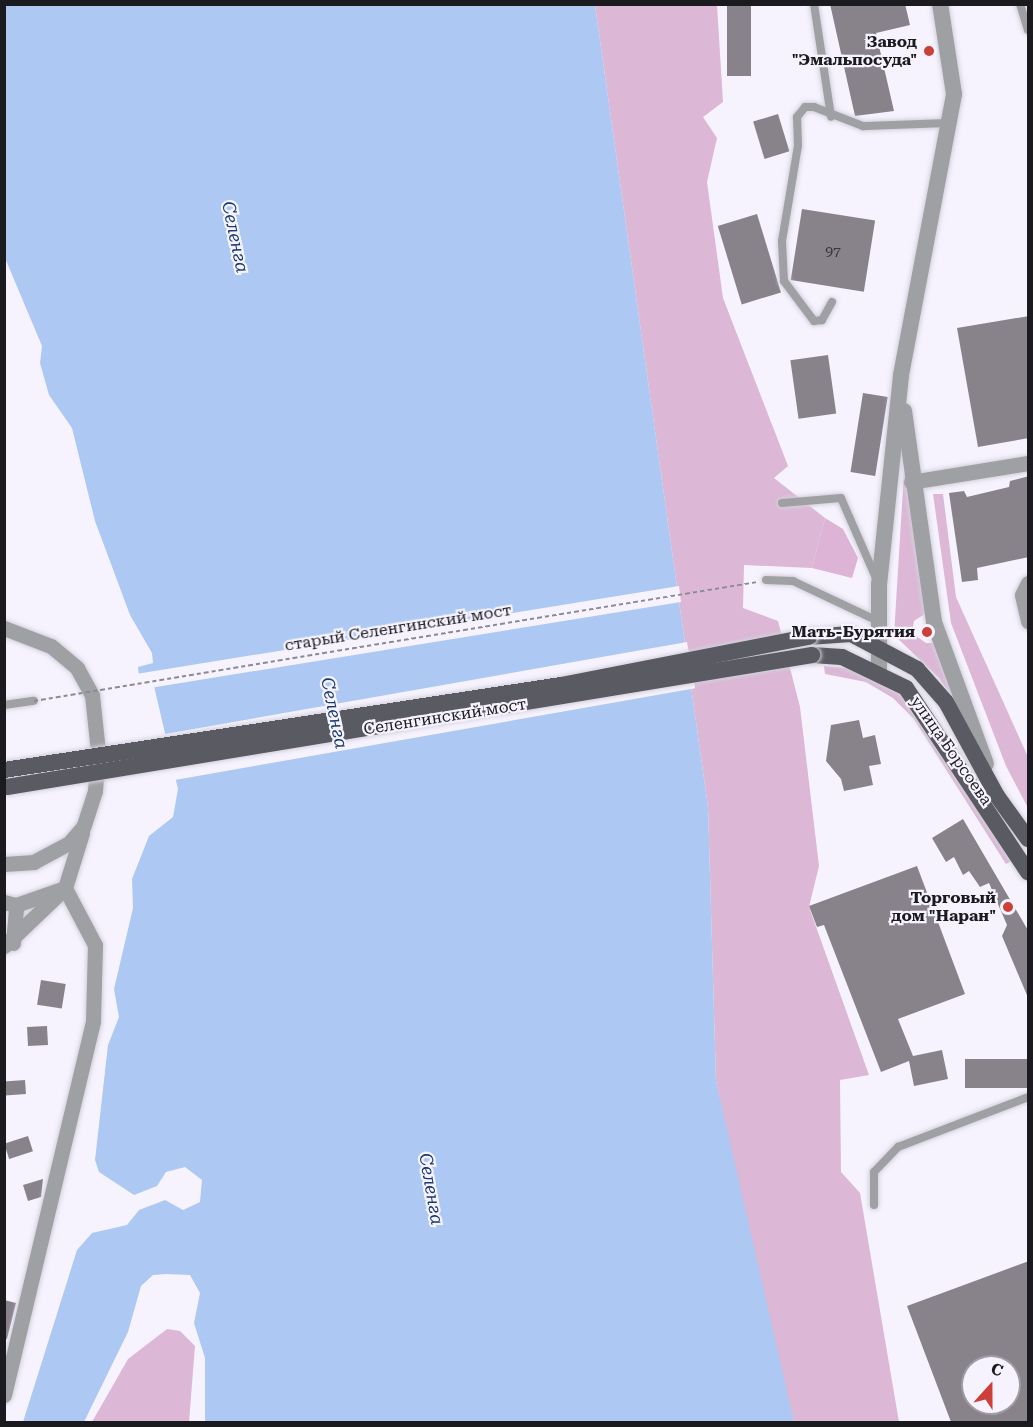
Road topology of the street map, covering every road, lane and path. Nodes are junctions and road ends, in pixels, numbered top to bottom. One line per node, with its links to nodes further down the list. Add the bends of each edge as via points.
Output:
1 (814, 4): 5 (lane)
2 (940, 4): 6 (street, via 952,64)
3 (1020, 4): 4 (lane)
4 (1029, 30)
5 (831, 117): 6 (lane, via 863,126); 7 (lane, via 805,107 797,117 798,145 782,241 784,281 806,315 822,320)
6 (951, 123): 8 (street)
7 (832, 303)
8 (901, 375): 10 (street); 14 (street)
9 (1029, 464): 10 (street)
10 (911, 482): 26 (street, via 934,622)
11 (782, 503): 14 (lane, via 841,498)
12 (766, 580): 15 (lane, via 793,581); 23 (path, старый Селенгинский мост, bridge)
13 (1029, 584): 16 (street, via 1022,596)
14 (879, 585): 15 (street)
15 (878, 621): 18 (street); 20 (street)
16 (1029, 621)
17 (4, 628): 27 (street, via 51,646 78,668 92,695 98,751 95,791)
18 (851, 634): 19 (main road, улица Борсоева); 20 (main road, улица Борсоева)
19 (809, 637): 25 (main road, Селенгинский мост, bridge, via 561,685)
20 (877, 644): 22 (street); 26 (main road, улица Борсоева, via 917,669 946,702)
21 (812, 655): 22 (main road, улица Борсоева, via 842,657); 25 (main road, Селенгинский мост, bridge)
22 (879, 671): 30 (main road, улица Борсоева, via 906,688 932,720)
23 (34, 701): 24 (lane)
24 (4, 705)
25 (5, 781)
26 (997, 796): 28 (main road, улица Борсоева)
27 (84, 827): 29 (street, via 69,843 34,862); 31 (street)
28 (1029, 839)
29 (4, 864)
30 (1029, 872)
31 (65, 888): 32 (street); 33 (street); 36 (street, via 95,945 93,1021)
32 (10, 903): 33 (street)
33 (9, 945)
34 (1029, 1097): 35 (lane, via 897,1147 874,1172)
35 (874, 1205)
36 (9, 1358): 37 (street)
37 (4, 1395)

